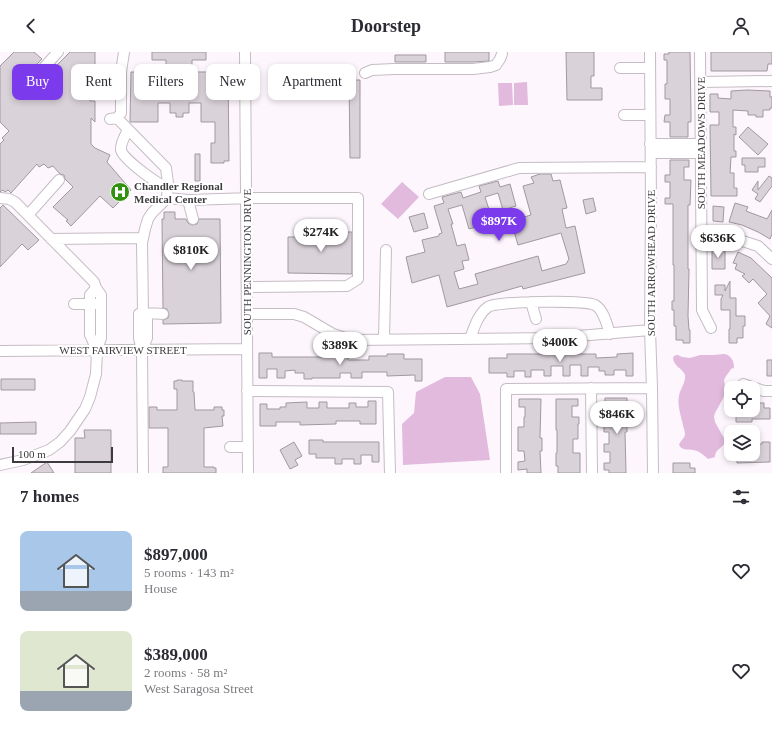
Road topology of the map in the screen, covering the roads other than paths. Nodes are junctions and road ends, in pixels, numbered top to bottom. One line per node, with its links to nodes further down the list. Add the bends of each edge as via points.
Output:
1 (58, 52): 7 (street)
2 (124, 52): 15 (street, via 121,113 114,118)
3 (245, 52): 24 (street, SOUTH PENNINGTON DRIVE)
4 (650, 52): 9 (street, SOUTH ARROWHEAD DRIVE)
5 (700, 52): 12 (street, SOUTH MEADOWS DRIVE)
6 (502, 54): 10 (street, via 496,65 490,67 372,70)
7 (47, 64)
8 (620, 68): 9 (street)
9 (650, 68): 14 (street, SOUTH ARROWHEAD DRIVE)
10 (365, 73)
11 (772, 80): 12 (street)
12 (700, 82): 17 (street, SOUTH MEADOWS DRIVE)
13 (624, 115): 14 (street)
14 (650, 115): 16 (street, SOUTH ARROWHEAD DRIVE)
15 (128, 129): 20 (street, via 166,168); 20 (street, via 122,145 123,154 139,170 160,185)
16 (651, 149): 17 (street); 18 (street, SOUTH ARROWHEAD DRIVE)
17 (700, 149): 28 (street, SOUTH MEADOWS DRIVE)
18 (651, 166): 21 (street, via 519,168); 42 (street, SOUTH ARROWHEAD DRIVE)
19 (59, 180): 26 (street)
20 (168, 187): 23 (street)
21 (429, 194)
22 (0, 198): 26 (street, via 10,198)
23 (167, 198): 25 (street); 29 (street, via 148,219)
24 (246, 198): 25 (street); 33 (street, SOUTH PENNINGTON DRIVE); 33 (street, via 358,198 358,279 347,286)
25 (188, 200): 27 (street)
26 (28, 215): 30 (street)
27 (193, 219)
28 (701, 235): 32 (street, via 730,236 758,246); 41 (street, SOUTH MEADOWS DRIVE, via 702,310)
29 (143, 238): 30 (street); 37 (street)
30 (51, 239): 36 (street, via 94,282 96,288 90,295)
31 (386, 250): 44 (street)
32 (772, 259)
33 (247, 287): 39 (street, SOUTH PENNINGTON DRIVE)
34 (530, 302): 40 (street); 43 (street, via 596,305 601,310); 45 (street, via 491,305 478,320)
35 (74, 304): 36 (street)
36 (96, 304): 48 (street, via 101,338)
37 (143, 314): 38 (street); 49 (street, via 148,338)
38 (163, 314)
39 (247, 314): 44 (street, via 294,314 333,334 351,340); 46 (street, SOUTH PENNINGTON DRIVE)
40 (536, 319)
41 (710, 328)
42 (650, 330): 43 (street); 51 (street, SOUTH ARROWHEAD DRIVE)
43 (610, 334): 45 (street)
44 (384, 339): 45 (street)
45 (470, 339)
46 (247, 349): 49 (street, WEST FAIRVIEW STREET); 53 (street, SOUTH PENNINGTON DRIVE)
47 (0, 350): 48 (street, WEST FAIRVIEW STREET)
48 (97, 350): 49 (street, WEST FAIRVIEW STREET); 57 (street, via 96,374 90,397 70,431 49,450)
49 (142, 350): 58 (street)
50 (591, 388): 51 (street); 61 (street, via 506,389); 62 (street)
51 (652, 388): 63 (street, SOUTH ARROWHEAD DRIVE)
52 (760, 390): 54 (street)
53 (247, 391): 56 (street, SOUTH PENNINGTON DRIVE); 60 (street, via 388,392)
54 (772, 391)
55 (230, 447): 56 (street)
56 (248, 447): 59 (street, SOUTH PENNINGTON DRIVE)
57 (0, 465)
58 (143, 473)
59 (248, 473)
60 (390, 473)
61 (506, 473)
62 (592, 473)
63 (653, 473)

